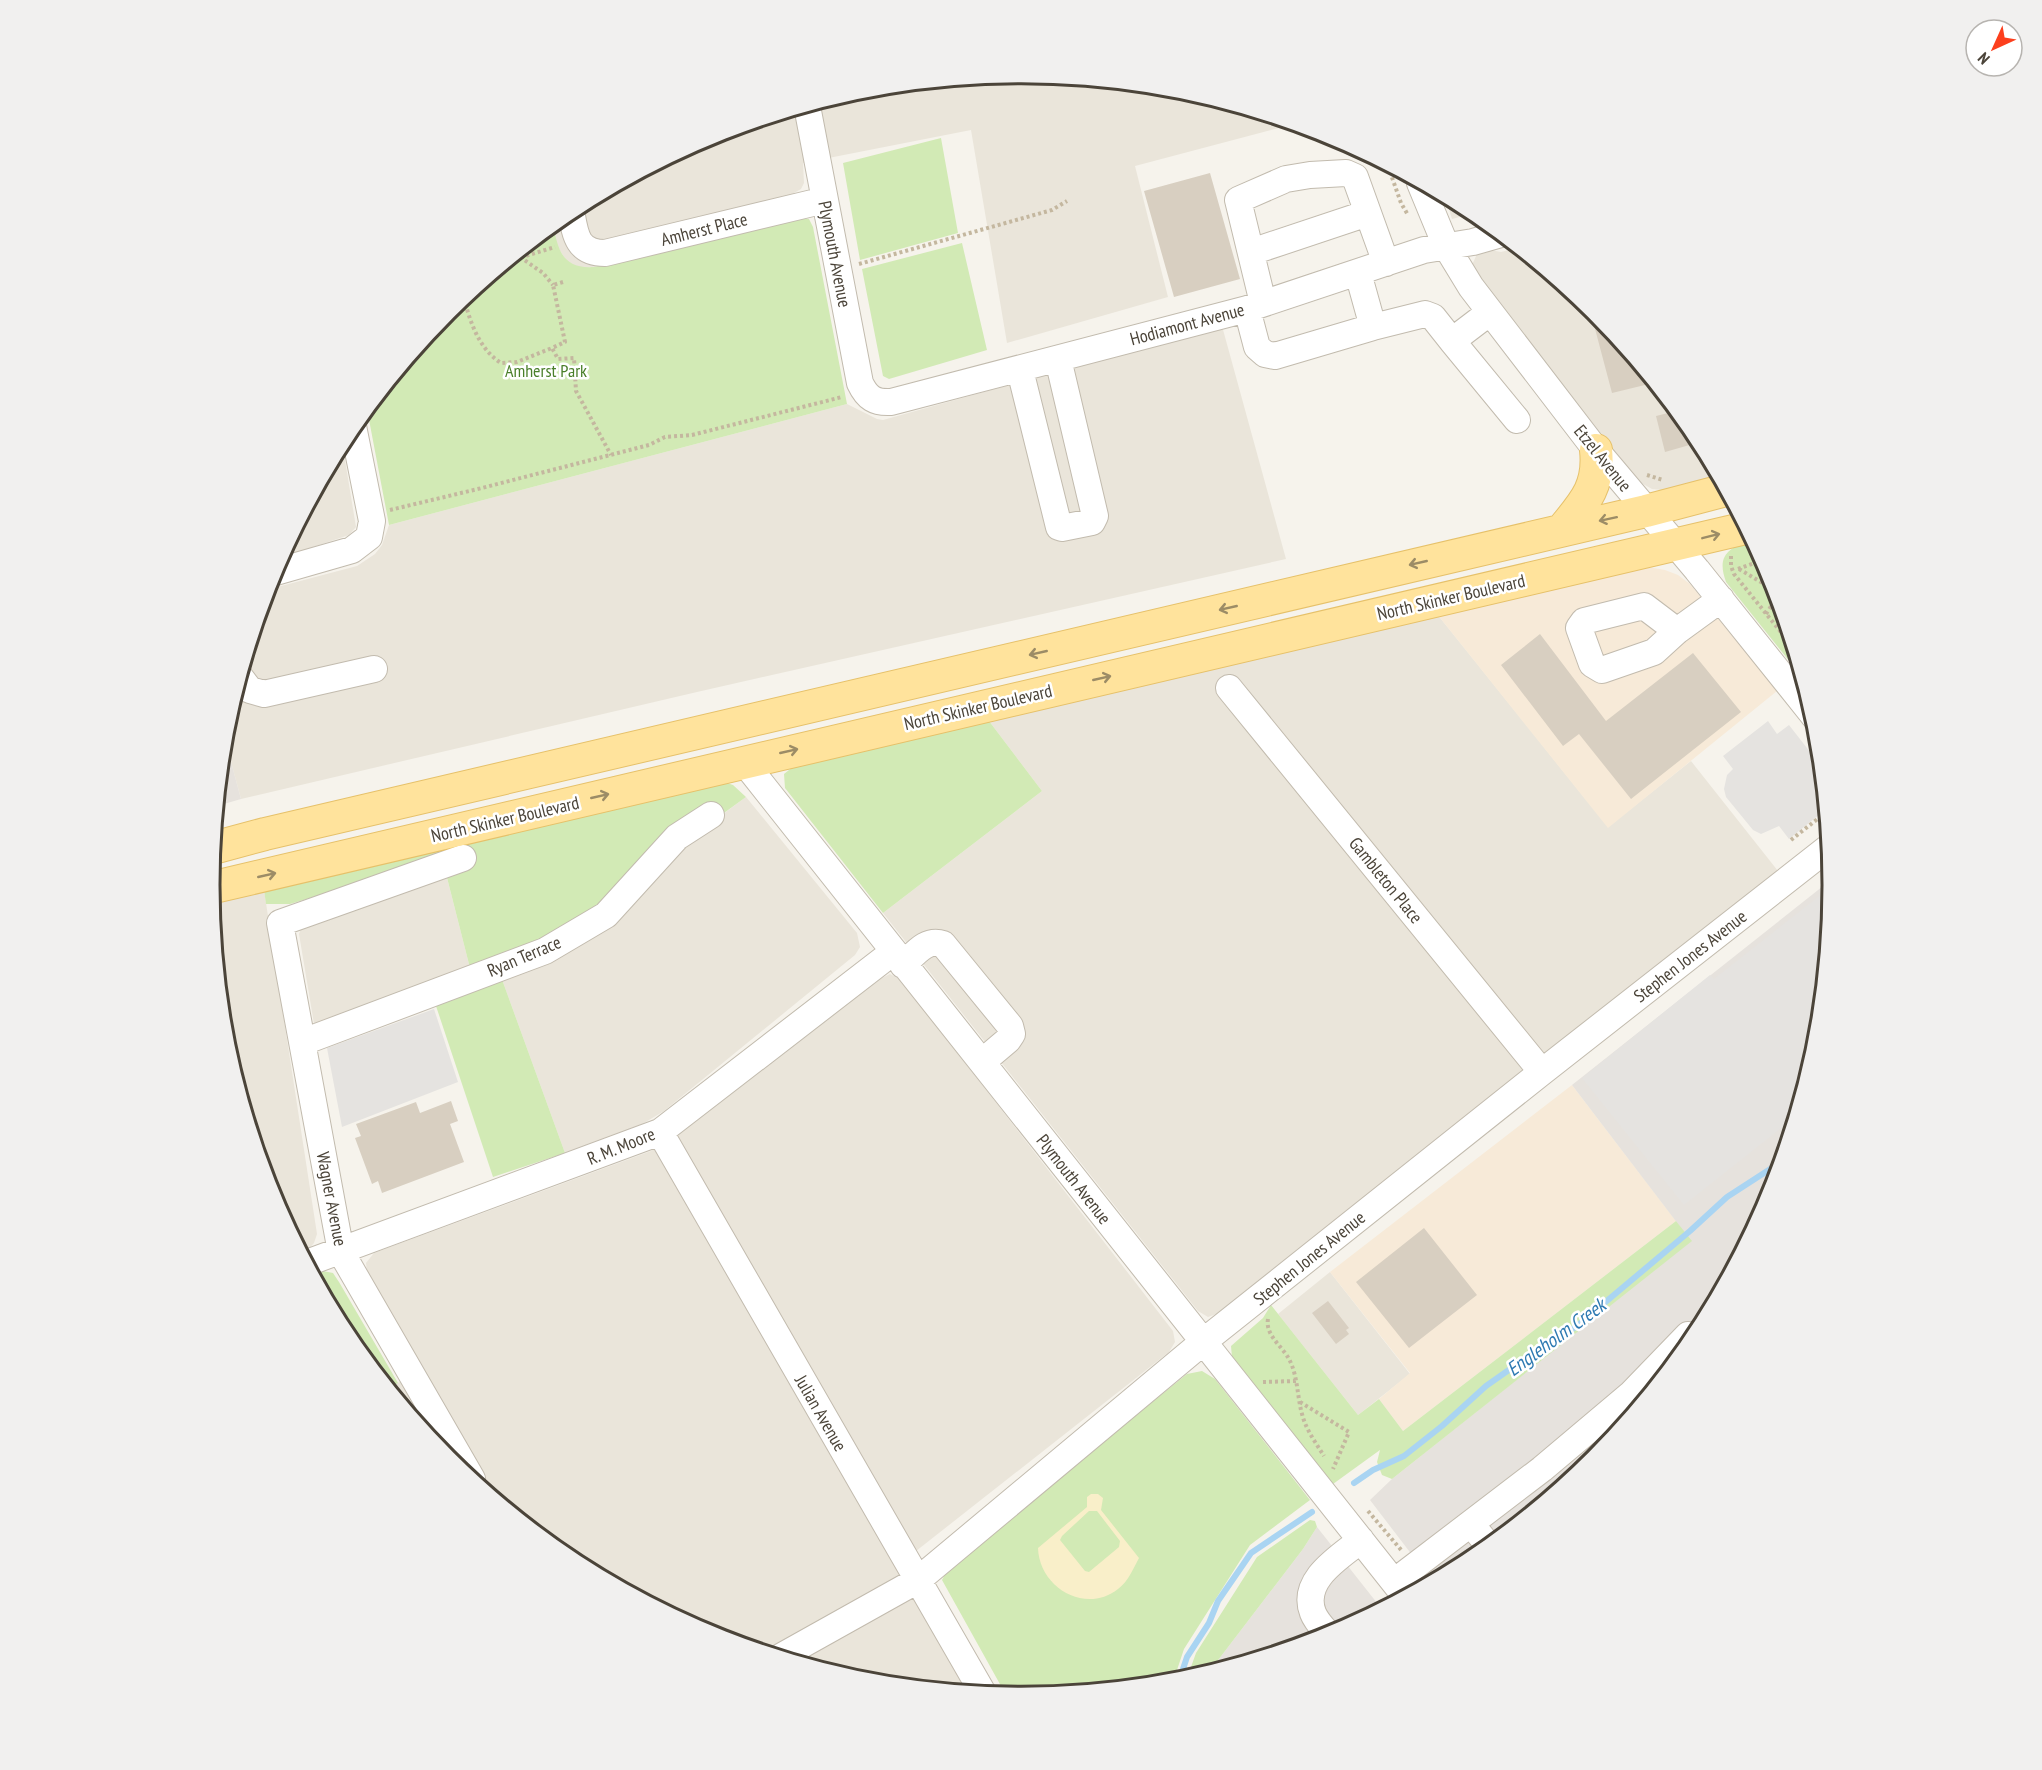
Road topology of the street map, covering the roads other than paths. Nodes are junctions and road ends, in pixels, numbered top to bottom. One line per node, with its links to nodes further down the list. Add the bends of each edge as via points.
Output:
1 (808, 113): 3 (street, Plymouth Avenue)
2 (1424, 192): 7 (street, Etzel Avenue)
3 (825, 200): 5 (street, Amherst Place, via 605,253 584,248); 17 (street, Plymouth Avenue, via 860,383)
4 (1368, 213): 8 (street); 8 (street, via 1354,177 1310,175 1286,179 1238,200); 9 (street)
5 (573, 221)
6 (1491, 237): 7 (street, Hodiamont Avenue)
7 (1446, 246): 9 (street, Hodiamont Avenue); 12 (street, Etzel Avenue)
8 (1251, 252): 11 (street)
9 (1386, 263): 10 (street, Hodiamont Avenue)
10 (1358, 273): 11 (street, Hodiamont Avenue); 13 (street)
11 (1255, 306): 13 (street, via 1257,347 1275,356); 15 (street, Hodiamont Avenue)
12 (1490, 312): 14 (street); 20 (street, Etzel Avenue)
13 (1373, 327): 14 (street, via 1425,314 1433,317)
14 (1452, 341): 18 (street)
15 (1058, 359): 16 (street, Hodiamont Avenue); 16 (street, via 1095,516 1092,522 1062,528 1057,524)
16 (1020, 370): 17 (street, Hodiamont Avenue, via 891,402)
17 (871, 399)
18 (1517, 420)
19 (351, 447): 26 (street, via 372,521 369,537 352,550)
20 (1596, 450): 22 (street, Etzel Avenue); 23 (main road, via 1593,487)
21 (1719, 492): 22 (main road)
22 (1646, 511): 23 (main road, one-way to 23); 25 (street, Etzel Avenue)
23 (1562, 530): 35 (main road, one-way to 35)
24 (1737, 539): 25 (main road, North Skinker Boulevard, one-way to 24)
25 (1676, 545): 27 (street, Etzel Avenue); 33 (main road, North Skinker Boulevard, one-way to 25)
26 (285, 569)
27 (1721, 599): 28 (street); 32 (street, Etzel Avenue)
28 (1677, 631)
29 (374, 669): 30 (street, via 264,694 250,690)
30 (246, 684)
31 (1229, 688): 42 (street, Gambleton Place)
32 (1800, 698)
33 (744, 762): 38 (main road, North Skinker Boulevard, one-way to 33); 39 (street, Plymouth Avenue)
34 (711, 815): 40 (street, Ryan Terrace, via 677,837 606,915 545,951)
35 (222, 846)
36 (1821, 854): 42 (street, Stephen Jones Avenue)
37 (463, 858): 40 (street, Wagner Avenue, via 280,923)
38 (220, 886)
39 (898, 958): 41 (street, Plymouth Avenue); 41 (street, R. M. Moore, via 928,943 943,944 1010,1026 1012,1034 1008,1040); 43 (street, R. M. Moore)
40 (303, 1042): 44 (street, Wagner Avenue)
41 (982, 1062): 46 (street, Plymouth Avenue)
42 (1542, 1072): 46 (street, Stephen Jones Avenue)
43 (660, 1132): 44 (street, R. M. Moore); 52 (street, Julian Avenue)
44 (341, 1252): 45 (street, R. M. Moore); 48 (street, Wagner Avenue)
45 (314, 1261)
46 (1203, 1342): 51 (street, Plymouth Avenue); 52 (street, Stephen Jones Avenue)
47 (1670, 1354): 49 (street, via 1631,1394)
48 (457, 1453)
49 (1471, 1524): 50 (street); 53 (street)
50 (1483, 1539)
51 (1361, 1540): 53 (street, Plymouth Avenue); 54 (street, via 1323,1571 1312,1589 1313,1612)
52 (918, 1580): 55 (street, Stephen Jones Avenue); 56 (street, Julian Avenue)
53 (1399, 1589)
54 (1323, 1627)
55 (790, 1651)
56 (978, 1684)

